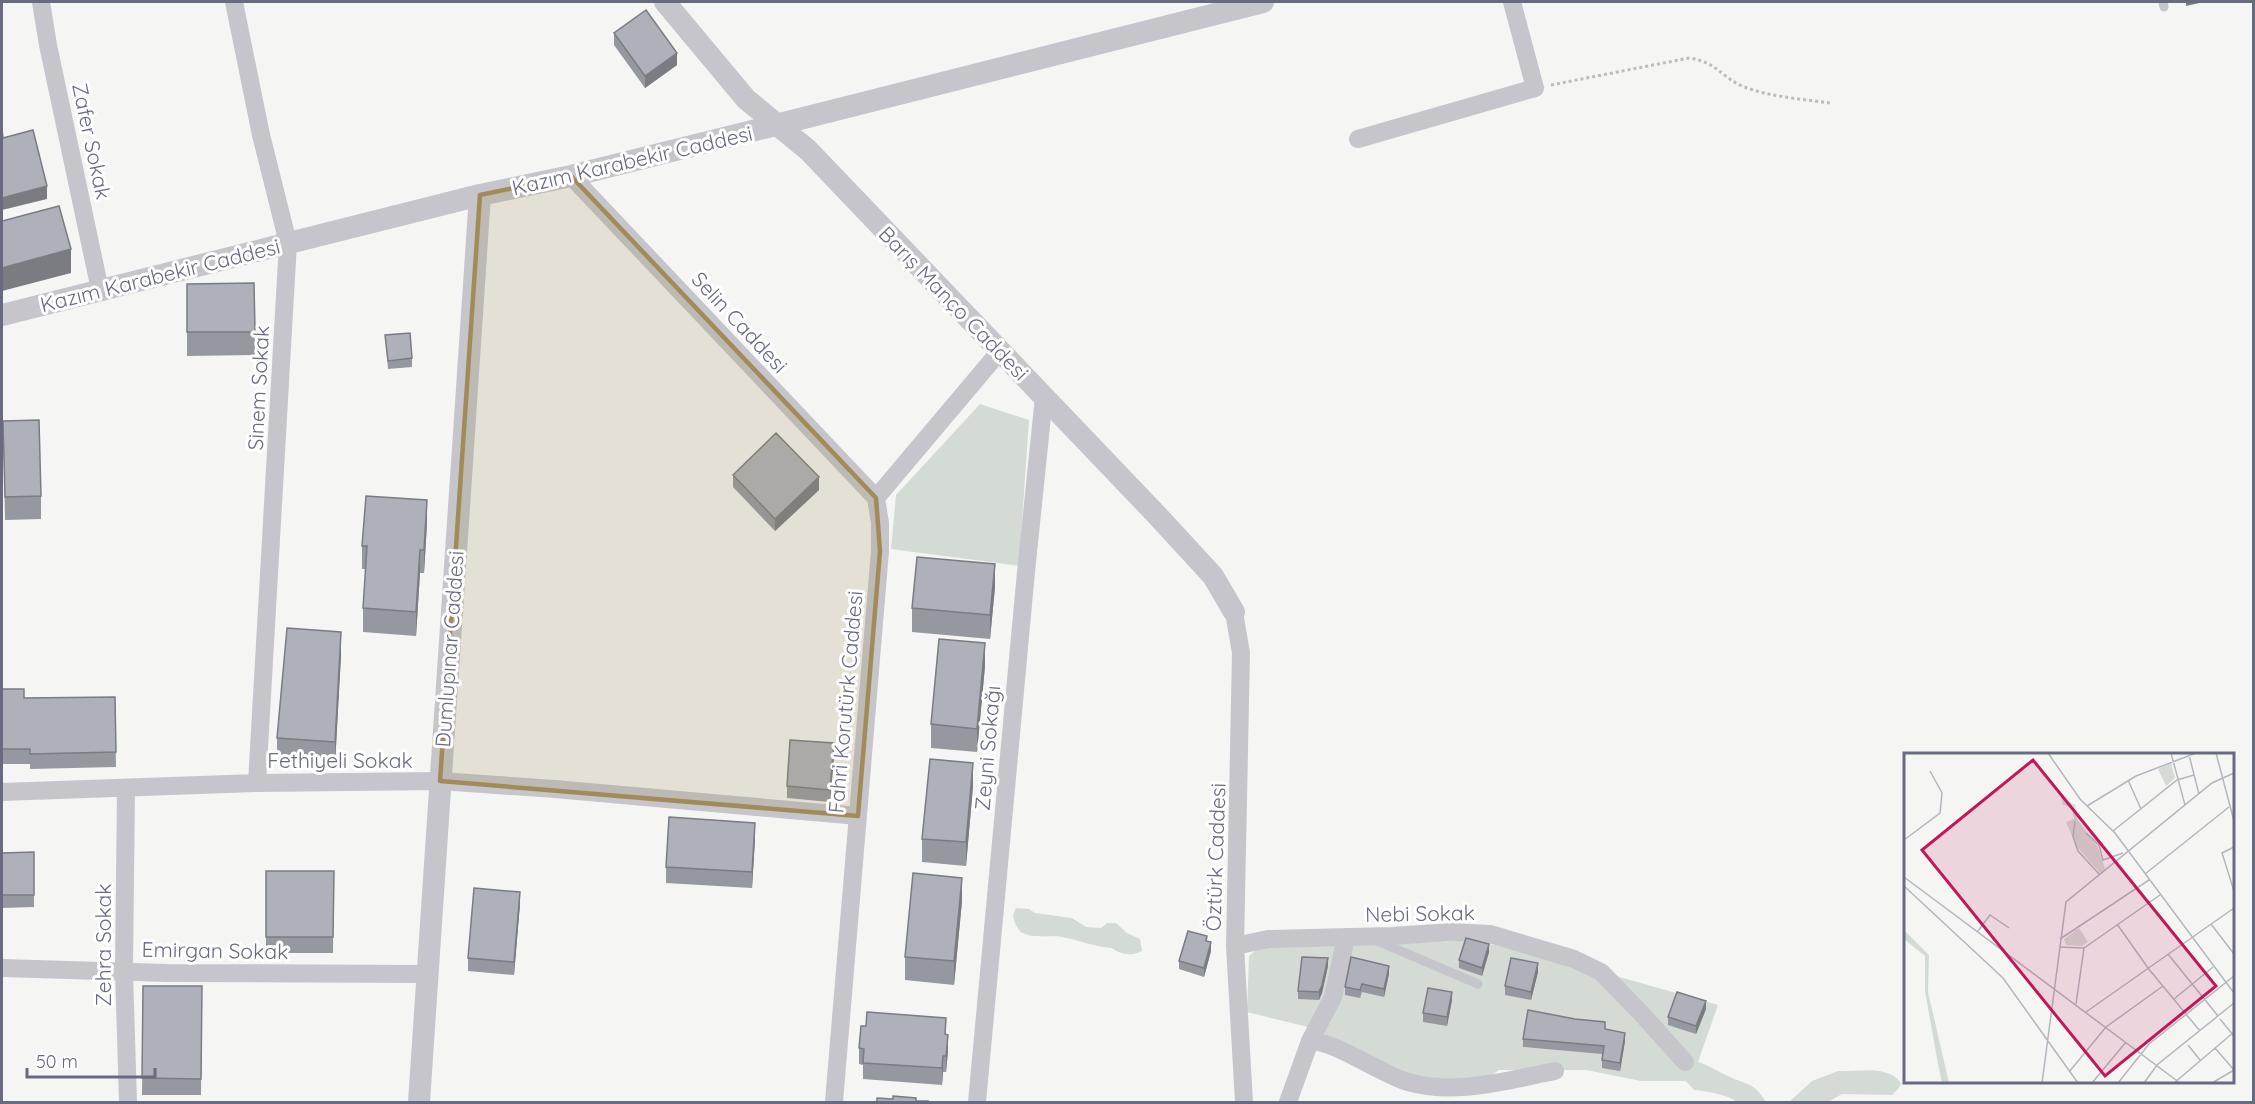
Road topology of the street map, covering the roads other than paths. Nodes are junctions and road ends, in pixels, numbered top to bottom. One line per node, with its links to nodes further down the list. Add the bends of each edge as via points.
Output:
1 (41, 2): 11 (street, Zafer Sokak)
2 (234, 2): 10 (street, Sinem Sokak)
3 (665, 2): 6 (street, Barış Manço Caddesi, via 746,99)
4 (1263, 2): 6 (street, Kazım Karabekir Caddesi)
5 (1512, 2): 7 (street, via 1535,88)
6 (776, 125): 8 (street, Kazım Karabekir Caddesi); 13 (street, Barış Manço Caddesi, via 808,150)
7 (1358, 139)
8 (571, 176): 9 (street, Kazım Karabekir Caddesi); 15 (street, Selin Caddesi)
9 (480, 195): 10 (street, Kazım Karabekir Caddesi); 17 (street, Dumlupınar Caddesi)
10 (288, 243): 11 (street, Kazım Karabekir Caddesi); 18 (street, Sinem Sokak)
11 (100, 290): 12 (street, Kazım Karabekir Caddesi)
12 (2, 315)
13 (1000, 351): 14 (street, Barış Manço Caddesi); 15 (street)
14 (1044, 397): 16 (street, Barış Manço Caddesi, via 1213,576); 35 (street, Zeyni Sokağı)
15 (876, 498): 21 (street, Fahri Korutürk Caddesi, via 880,551)
16 (1234, 612): 24 (street, Öztürk Caddesi, via 1241,653)
17 (440, 782): 18 (street, Fethiyeli Sokak); 21 (street, Fethiyeli Sokak); 27 (street, Dumlupınar Caddesi)
18 (257, 783): 19 (street, Fethiyeli Sokak)
19 (126, 788): 20 (street, Fethiyeli Sokak); 26 (street, Zehra Sokak)
20 (2, 792)
21 (858, 816): 34 (street, Fahri Korutürk Caddesi)
22 (1365, 936): 23 (street, Nebi Sokak); 28 (lane); 30 (street, Nebi Sokak, via 1490,934 1574,959 1600,972)
23 (1346, 937): 24 (street, Nebi Sokak, via 1268,939); 29 (street, via 1333,997)
24 (1235, 946): 36 (street, Öztürk Caddesi)
25 (2, 968): 26 (street, Emirgan Sokak)
26 (124, 972): 27 (street, Emirgan Sokak); 32 (street, Zehra Sokak)
27 (428, 974): 33 (street, Dumlupınar Caddesi)
28 (1478, 984)
29 (1310, 1041): 31 (street, via 1325,1044 1406,1082 1422,1085 1493,1084); 37 (street)
30 (1684, 1062)
31 (1555, 1071)
32 (128, 1102)
33 (419, 1102)
34 (834, 1102)
35 (976, 1102)
36 (1244, 1102)
37 (1288, 1102)

